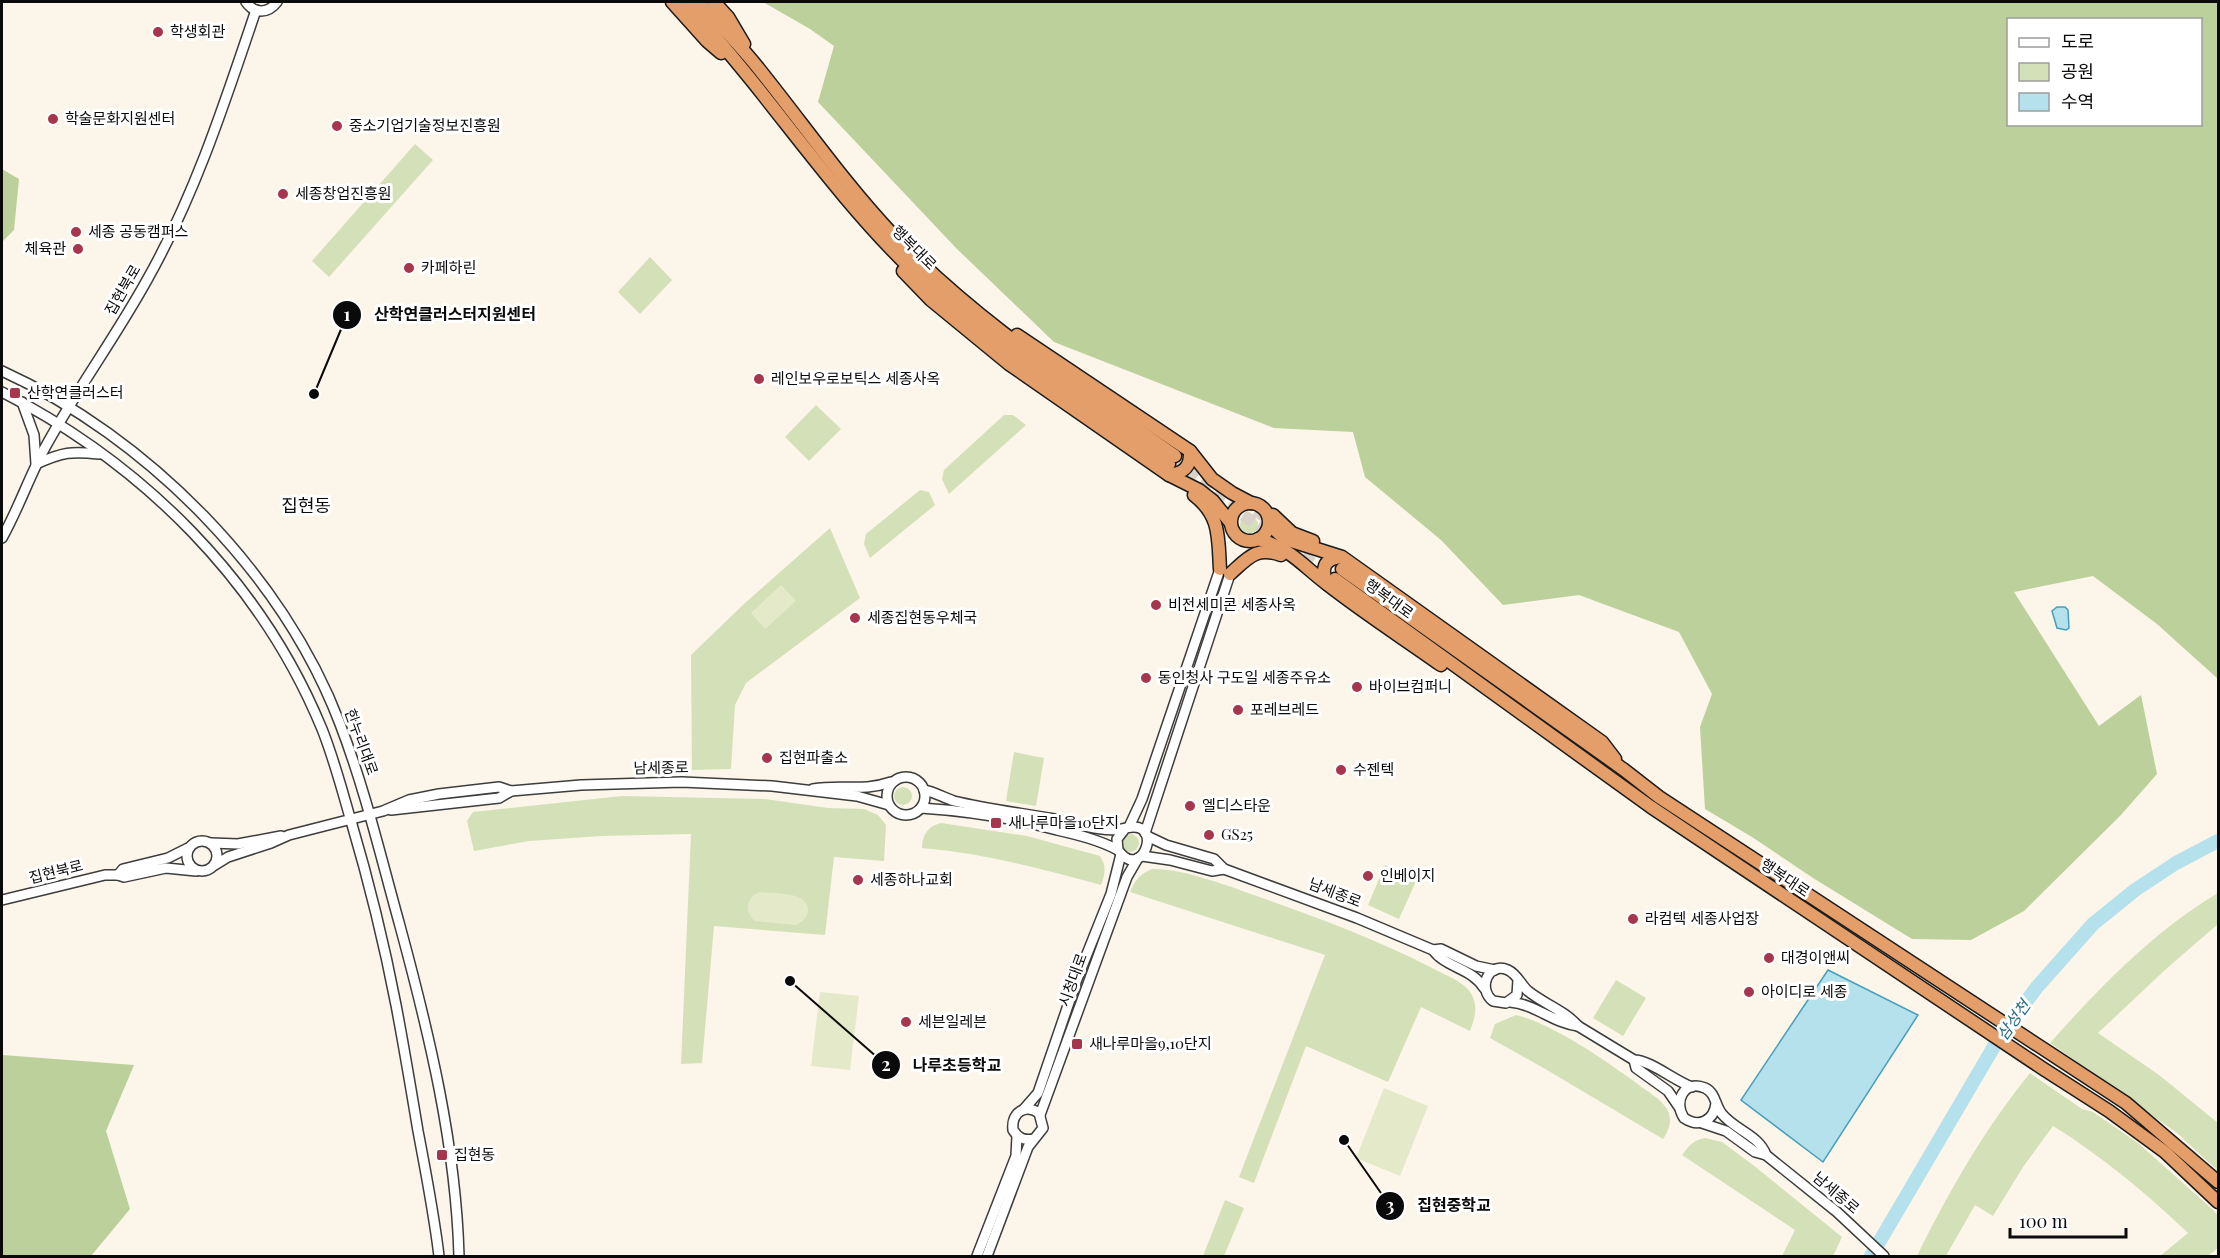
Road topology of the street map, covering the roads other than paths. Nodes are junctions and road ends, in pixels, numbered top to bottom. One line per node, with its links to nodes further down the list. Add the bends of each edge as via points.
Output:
1 (246, 2): 7 (street)
2 (277, 2): 7 (street, via 269,10)
3 (672, 2): 9 (highway, via 707,41)
4 (686, 2): 9 (highway, 행복대로)
5 (699, 2): 8 (highway, 행복대로)
6 (714, 2): 8 (highway, via 728,17)
7 (256, 10): 14 (street, 집현북로, via 223,111 187,199 147,280)
8 (758, 68): 10 (highway, 행복대로)
9 (749, 77): 10 (highway, 행복대로)
10 (825, 164): 16 (highway, via 976,304); 19 (highway, 행복대로, via 858,213 954,307)
11 (2, 371): 14 (street, 한누리대로)
12 (2, 392): 13 (street)
13 (22, 402): 15 (street); 18 (street, via 34,435)
14 (69, 408): 15 (street, 집현북로); 31 (street, 한누리대로, via 150,466 185,497 220,531 275,604 303,647 335,713)
15 (59, 424): 17 (street); 18 (street, 집현북로)
16 (1190, 451): 19 (highway, via 1186,469 1180,473); 20 (highway, via 1212,479)
17 (102, 454): 18 (street, via 73,451); 32 (street, via 139,481 202,542 260,615 288,658 319,721)
18 (36, 464): 22 (street, 집현북로)
19 (1171, 465): 21 (highway, via 1213,501); 24 (highway, via 1214,518)
20 (1261, 509): 21 (highway, via 1245,503 1235,510); 23 (highway, via 1267,531); 25 (highway, via 1285,539)
21 (1231, 525): 23 (highway, via 1239,538); 24 (highway)
22 (2, 538)
23 (1255, 540): 24 (highway); 25 (highway, via 1276,544)
24 (1225, 572): 25 (highway, via 1251,554 1268,550); 33 (street, via 1143,799); 34 (street)
25 (1337, 572): 61 (highway, 행복대로, via 1659,797 2126,1103); 62 (highway, 행복대로, via 1651,807 2109,1110 2165,1152)
26 (891, 782): 27 (street, 남세종로, via 867,788 831,785); 28 (street, via 909,776); 29 (street, via 886,794)
27 (811, 789): 29 (street, 남세종로); 31 (street, 남세종로, via 682,782 512,791 499,787 409,800)
28 (924, 790): 30 (street); 33 (street, via 953,800 1105,830)
29 (889, 805): 30 (street, via 905,815)
30 (921, 807): 38 (street, via 1039,825 1093,839)
31 (369, 815): 32 (street, 남세종로); 64 (street, 한누리대로, via 440,1095 458,1218)
32 (350, 819): 35 (street); 63 (street, via 386,953 434,1210)
33 (1126, 829): 34 (street, via 1140,829); 38 (street, via 1117,839)
34 (1146, 834): 39 (street, via 1148,847); 41 (street, 남세종로, via 1166,845 1214,859)
35 (289, 835): 36 (street, via 238,844); 40 (street)
36 (211, 843): 37 (street, via 196,841); 40 (street, via 217,858)
37 (188, 848): 42 (street, via 190,865); 43 (street, 집현북로, via 168,858 123,869)
38 (1120, 852): 39 (street, via 1132,859); 55 (street, 시청대로, via 1111,894 1038,1093)
39 (1140, 857): 41 (street, 남세종로, via 1212,871); 56 (street, 시청대로, via 1127,877)
40 (215, 865): 42 (street, via 207,872)
41 (1224, 869): 45 (street, 남세종로)
42 (196, 871): 43 (street, 집현북로, via 166,868)
43 (118, 875): 44 (street, 집현북로)
44 (2, 900)
45 (1433, 950): 46 (street, 남세종로, via 1441,949 1476,966); 48 (street, 남세종로, via 1438,957 1473,975)
46 (1495, 970): 47 (street, via 1510,971); 48 (street, via 1487,977)
47 (1518, 980): 49 (street, via 1519,990); 50 (street)
48 (1484, 988): 49 (street, via 1493,1001)
49 (1510, 1002): 50 (street, via 1522,1003)
50 (1578, 1026): 51 (street)
51 (1634, 1060): 52 (street); 54 (street, via 1636,1068 1668,1091)
52 (1692, 1087): 53 (street, via 1708,1089); 54 (street, via 1682,1095)
53 (1716, 1103): 57 (street, via 1713,1116); 60 (street, 남세종로, via 1723,1115 1762,1145)
54 (1679, 1107): 57 (street, via 1684,1118)
55 (1024, 1109): 56 (street, via 1035,1110); 58 (street, via 1014,1118)
56 (1040, 1116): 59 (street, via 1043,1128)
57 (1702, 1123): 60 (street, 남세종로, via 1726,1131 1755,1152)
58 (1017, 1136): 59 (street); 65 (street, via 1016,1156)
59 (1034, 1139): 66 (street)
60 (1766, 1155): 67 (street, 남세종로, via 1837,1212)
61 (2218, 1182)
62 (2218, 1202)
63 (439, 1257)
64 (459, 1257)
65 (977, 1257)
66 (987, 1257)
67 (1884, 1257)

